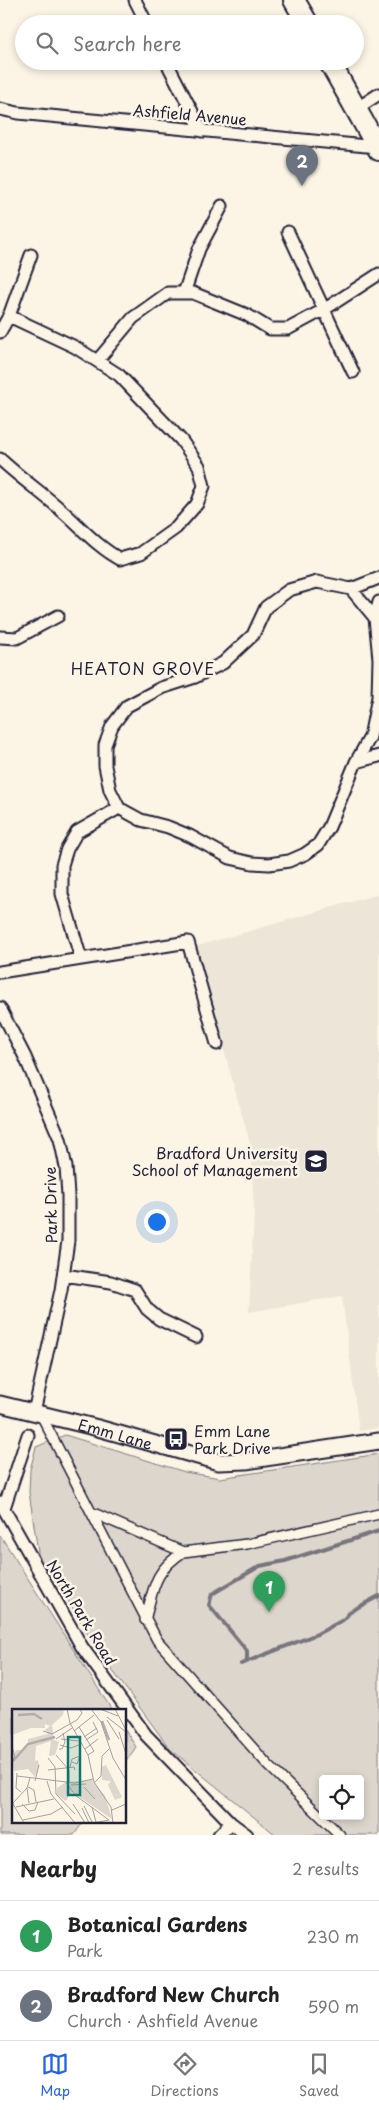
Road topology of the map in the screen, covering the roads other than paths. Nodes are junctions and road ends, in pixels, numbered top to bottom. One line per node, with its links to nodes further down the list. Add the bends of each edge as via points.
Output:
1 (135, 0): 3 (street)
2 (294, 0): 4 (highway)
3 (142, 15)
4 (303, 15)
5 (171, 70): 10 (street)
6 (334, 70): 9 (highway)
7 (379, 94): 9 (street)
8 (0, 109): 10 (street, Ashfield Avenue)
9 (356, 109): 11 (highway)
10 (202, 131): 11 (street, Ashfield Avenue)
11 (378, 149)
12 (222, 206): 16 (street, via 199,248)
13 (288, 232): 17 (street)
14 (30, 256): 18 (street)
15 (379, 274): 17 (street)
16 (184, 293): 17 (street, via 194,293 222,304 270,329 288,329); 20 (street, via 168,293 133,318)
17 (325, 309): 21 (street)
18 (8, 316): 19 (street); 20 (street, via 75,347)
19 (0, 332)
20 (97, 361): 22 (street, via 119,375 181,440 199,466 204,486 197,504 176,528 141,553 120,558 106,551 60,508)
21 (353, 372)
22 (0, 460)
23 (379, 578): 24 (street)
24 (351, 589): 27 (street); 31 (street, via 317,582 289,590 266,607 253,635 223,663 161,688 127,706 112,726 105,745 110,790)
25 (379, 602): 27 (street)
26 (58, 616): 28 (street, via 17,638)
27 (375, 618): 30 (street, via 378,697 370,737)
28 (0, 637)
29 (379, 756): 30 (street)
30 (356, 762): 31 (street, via 329,827 318,845 289,861 269,864 230,858 190,836 141,820)
31 (119, 808): 32 (street, via 77,832 62,865 62,894)
32 (81, 959): 33 (street); 35 (street, via 188,942)
33 (0, 972)
34 (0, 1008): 36 (street, Park Drive, via 60,1139 68,1194)
35 (217, 1044)
36 (64, 1275): 37 (street, via 111,1282 135,1290 144,1305 159,1319); 39 (street, Park Drive)
37 (196, 1337)
38 (0, 1404): 39 (street, Emm Lane)
39 (37, 1412): 41 (street, Emm Lane, via 219,1462 246,1461); 43 (street)
40 (28, 1435): 42 (street)
41 (379, 1441)
42 (2, 1505): 47 (street, North Park Road, via 82,1647 146,1735)
43 (91, 1512): 45 (street); 46 (street)
44 (379, 1514): 45 (street, via 247,1544)
45 (183, 1552): 46 (street, via 167,1562 161,1571)
46 (146, 1620): 50 (street, via 164,1650 268,1766)
47 (231, 1823): 48 (street); 49 (street, North Park Road)
48 (220, 1835)
49 (247, 1835)
50 (340, 1835)

